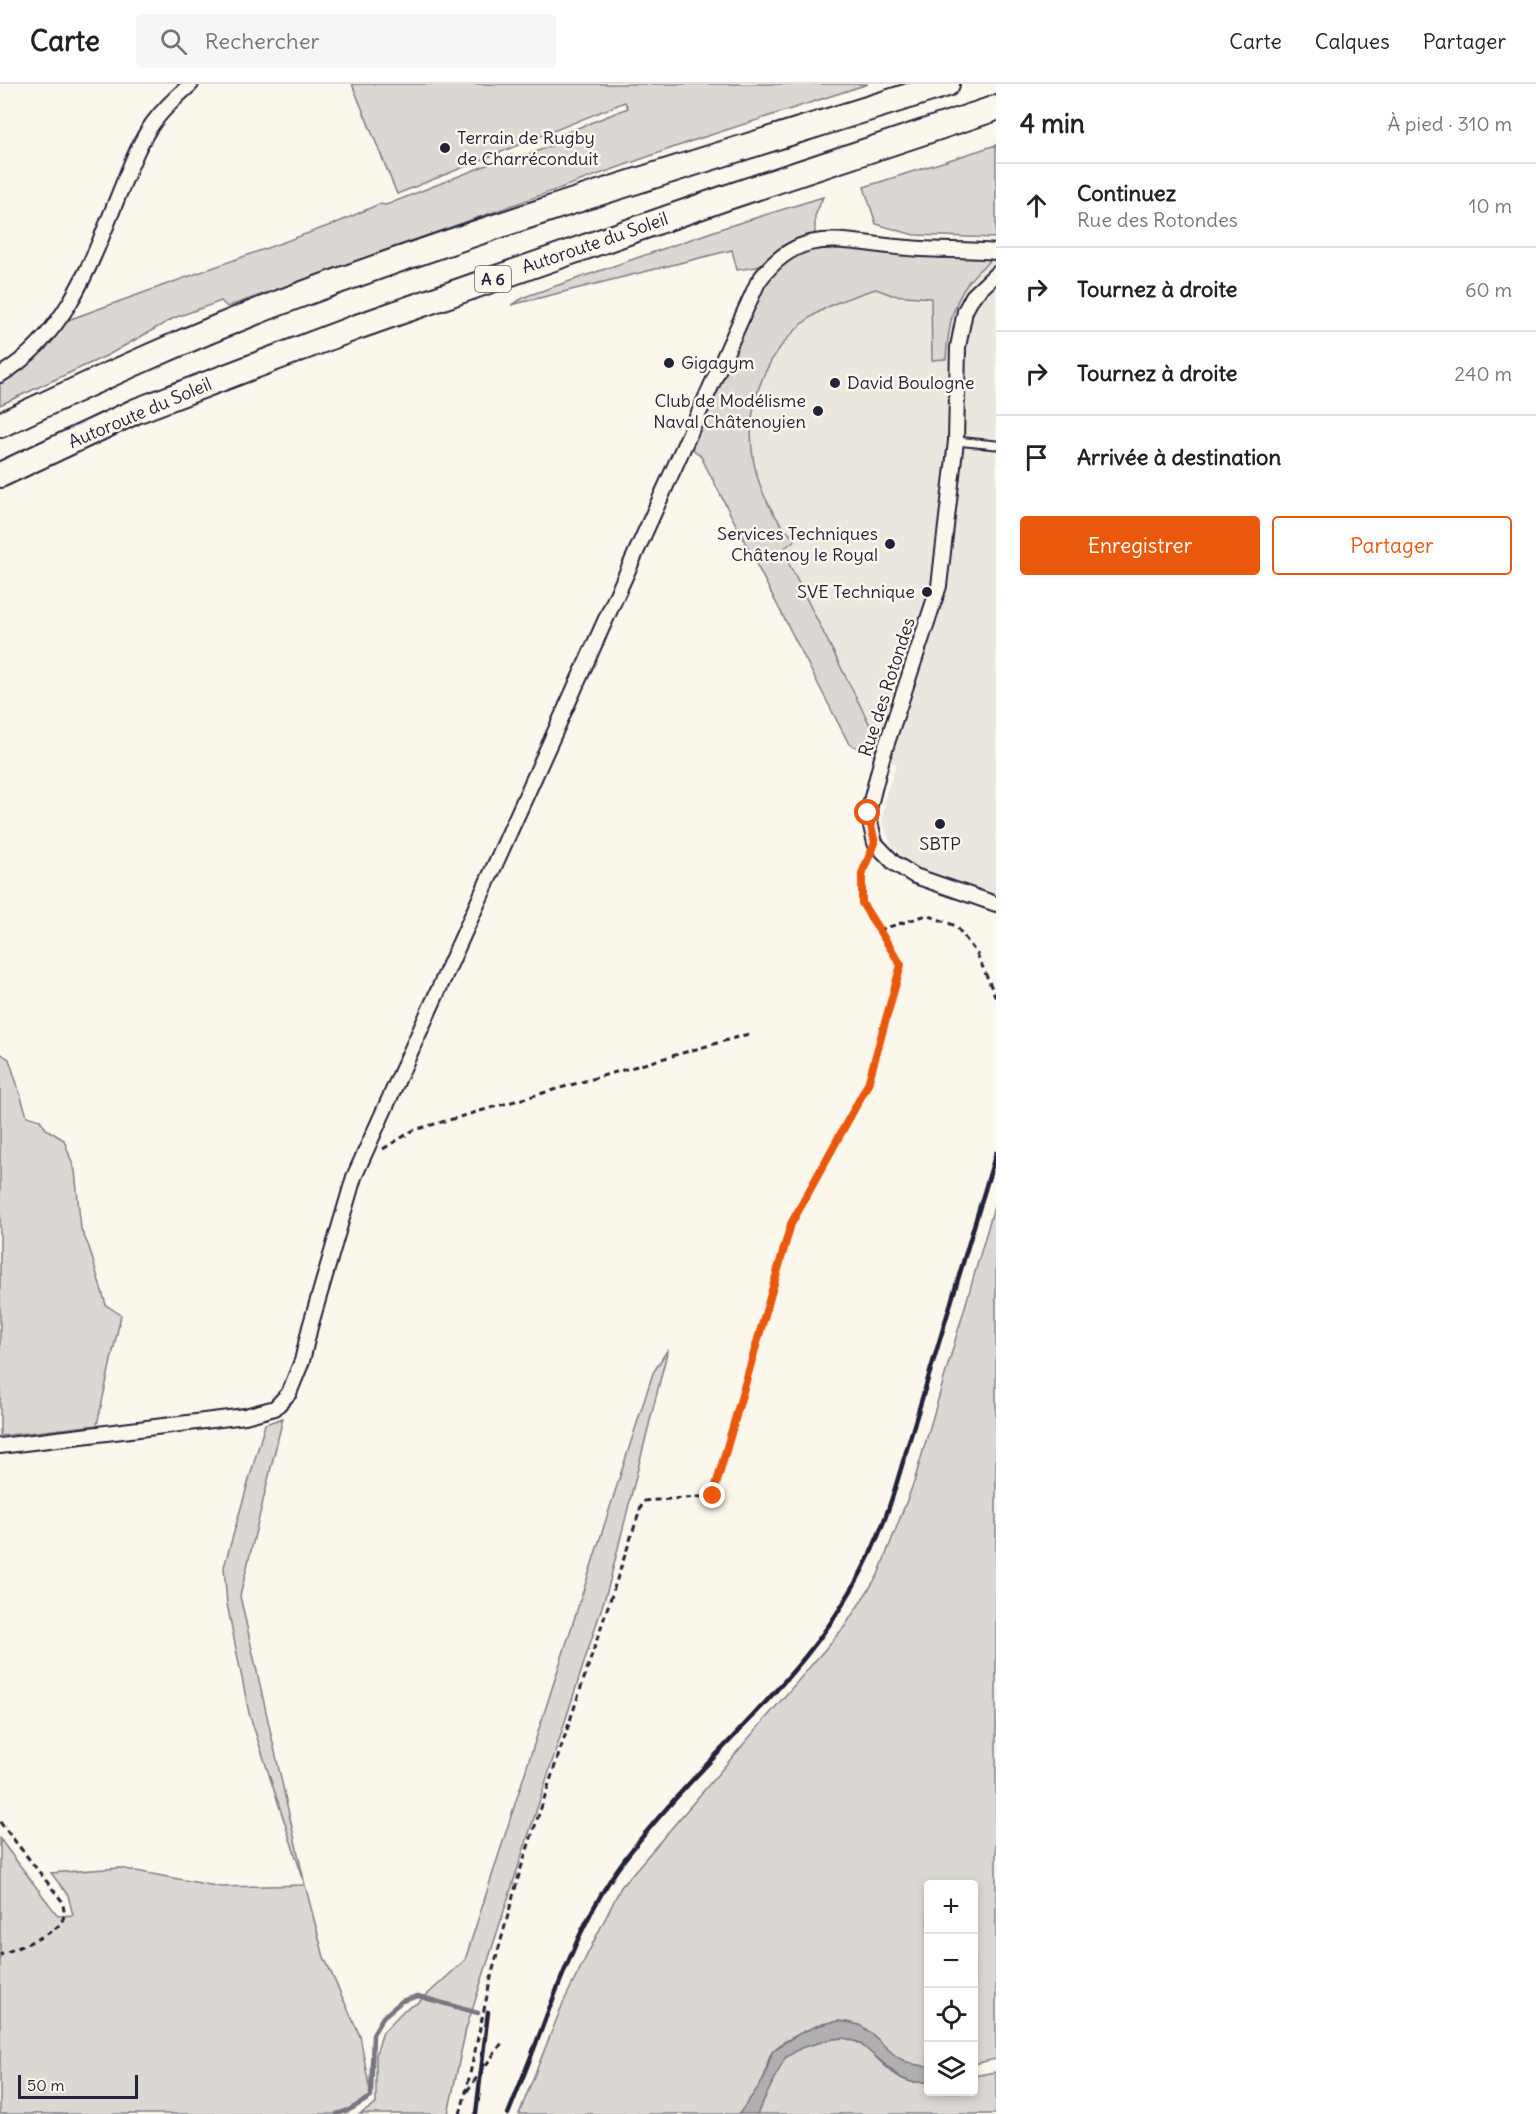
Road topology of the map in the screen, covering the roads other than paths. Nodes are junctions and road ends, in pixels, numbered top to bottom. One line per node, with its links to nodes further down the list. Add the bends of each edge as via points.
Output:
1 (191, 84): 6 (street, via 152,124 80,285 56,324)
2 (946, 84): 7 (highway, via 510,222 291,298 135,362)
3 (996, 108): 10 (highway, Autoroute du Soleil / A 6, via 357,327 136,411)
4 (996, 252): 12 (street, via 820,240 784,254 758,282 354,1178 289,1393 275,1407 245,1416)
5 (996, 274): 8 (street, Rue des Rotondes, via 973,296 965,311 958,347)
6 (0, 375)
7 (0, 424)
8 (956, 441): 9 (lane); 11 (street, Rue des Rotondes, via 939,586 868,813 875,843 894,863 915,876)
9 (996, 445)
10 (0, 475)
11 (996, 904)
12 (0, 1446)

